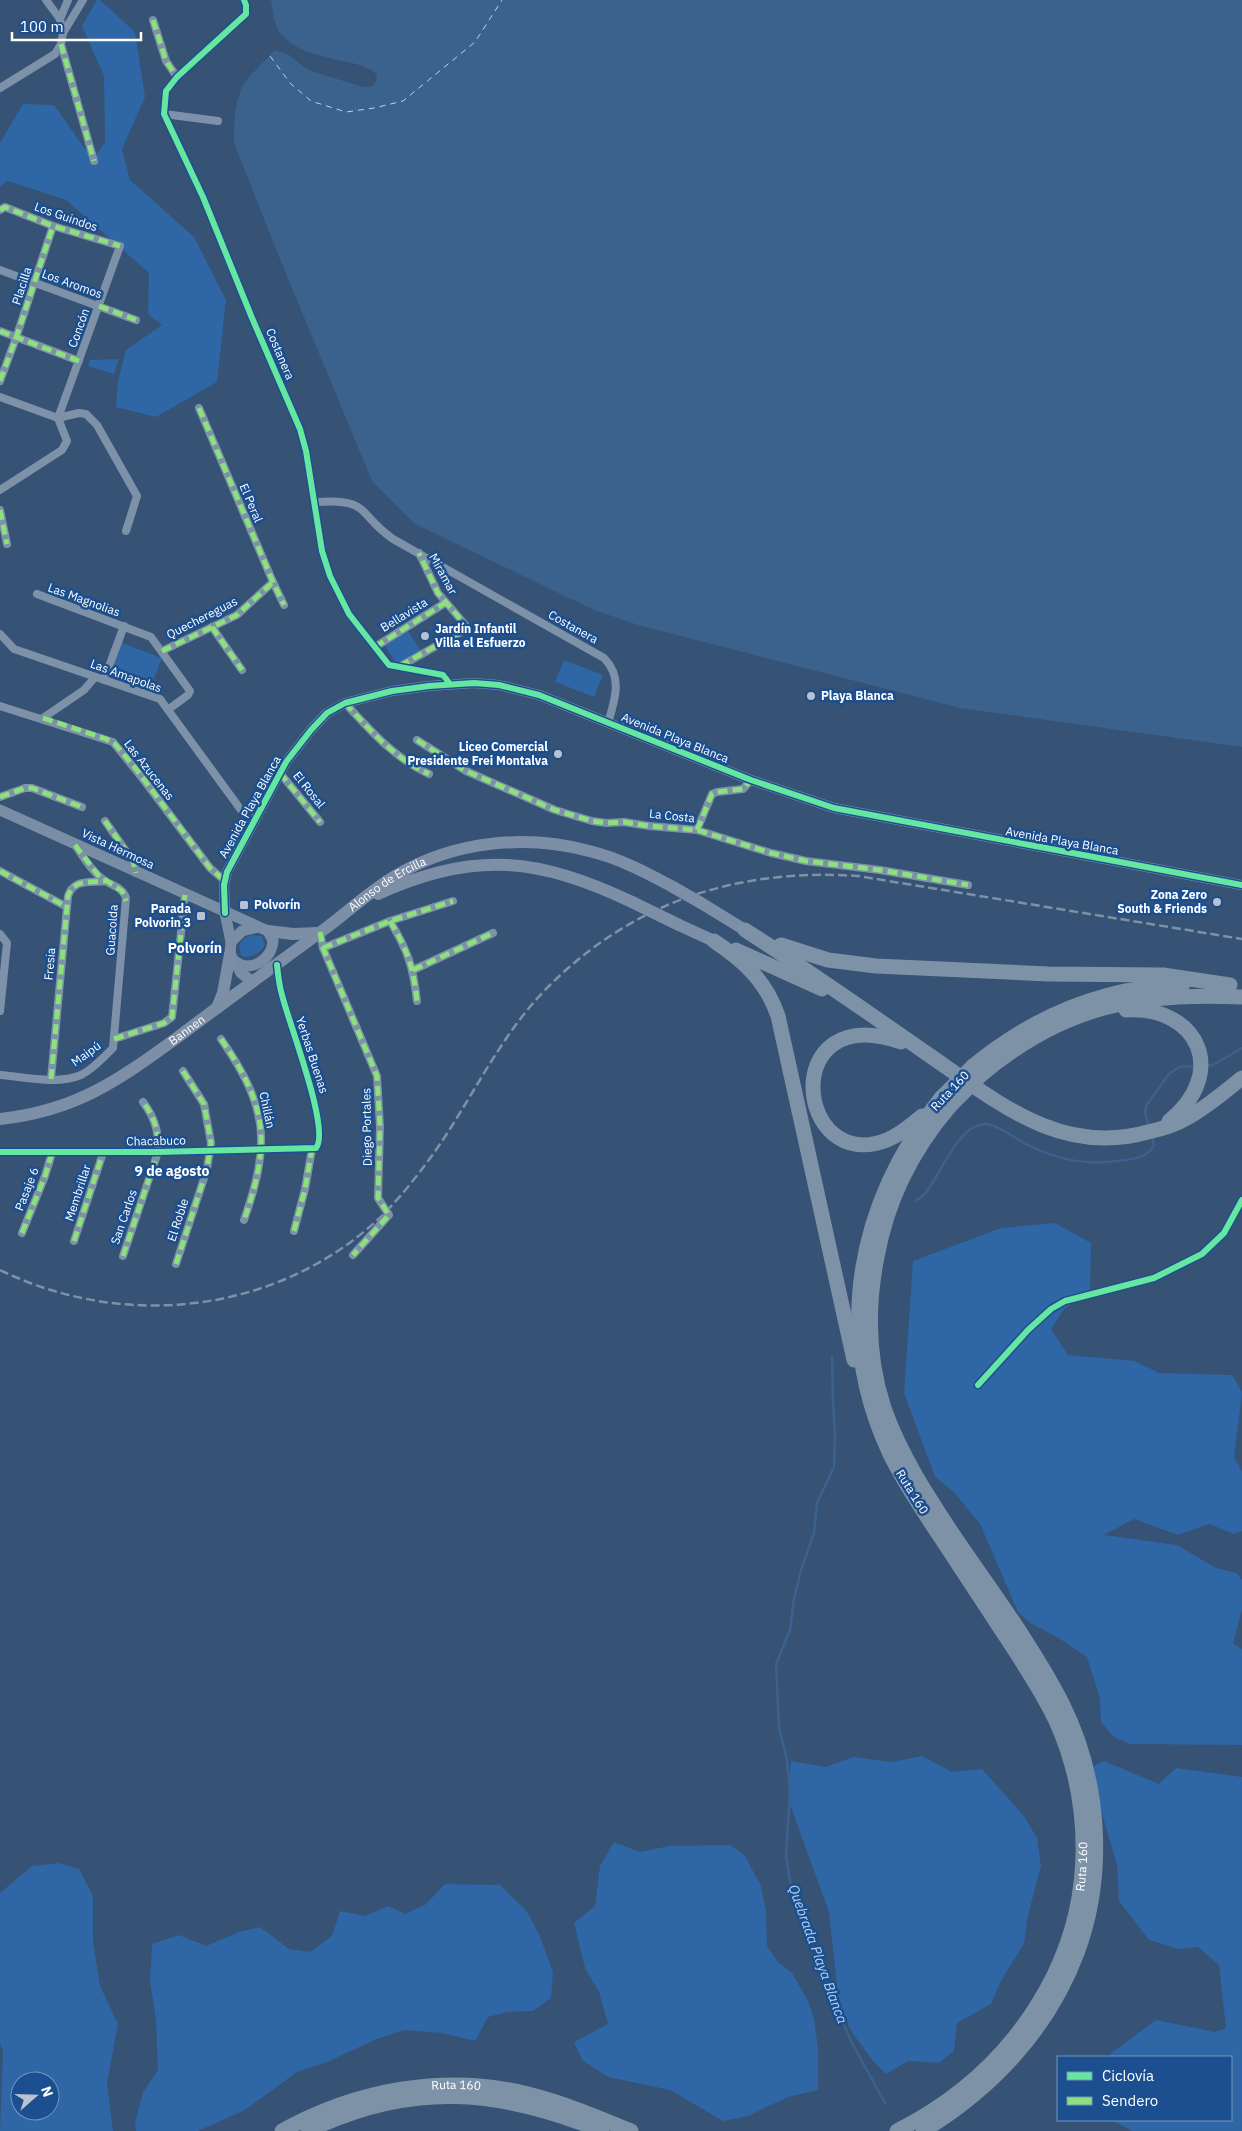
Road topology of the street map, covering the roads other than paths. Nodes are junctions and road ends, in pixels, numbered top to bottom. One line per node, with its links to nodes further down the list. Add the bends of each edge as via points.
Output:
1 (46, 0): 5 (street)
2 (68, 0): 5 (street)
3 (83, 0): 7 (street)
4 (244, 0): 9 (street, via 246,14)
5 (60, 19): 7 (street)
6 (153, 20): 9 (street, via 166,61)
7 (62, 33): 8 (street)
8 (61, 44): 10 (street, via 52,57); 13 (street)
9 (177, 77): 11 (street, via 166,91)
10 (0, 88)
11 (164, 114): 12 (street); 29 (street, Costanera, via 203,197 300,429)
12 (218, 121)
13 (94, 161)
14 (3, 209): 15 (street, Los Guindos)
15 (53, 226): 16 (street, Los Guindos); 18 (street, Placilla)
16 (120, 246): 19 (street, Concón)
17 (0, 270): 18 (street, Los Aromos)
18 (35, 282): 19 (street, Los Aromos); 22 (street, Placilla)
19 (99, 306): 20 (street, Los Aromos); 23 (street, Concón)
20 (136, 320)
21 (0, 332): 22 (street)
22 (16, 338): 23 (street); 24 (street, Placilla)
23 (79, 360): 27 (street, Concón)
24 (0, 381)
25 (0, 398): 27 (street)
26 (200, 408): 34 (street, El Peral)
27 (58, 418): 28 (street, via 67,440 62,450); 31 (street, via 86,414 97,426 137,496)
28 (0, 490)
29 (315, 502): 33 (street, Costanera, via 339,500 355,504 386,534); 41 (street, Costanera, via 322,550 330,576 349,614)
30 (0, 510): 32 (street)
31 (126, 530)
32 (8, 544)
33 (419, 553): 36 (street, Miramar); 52 (street, Costanera, via 604,658 616,680)
34 (272, 582): 37 (street, El Peral); 39 (street, Quechereguas, via 244,610)
35 (37, 594): 38 (street, Las Magnolias)
36 (445, 603): 41 (street, Bellavista); 43 (street, Miramar, via 468,628)
37 (284, 605)
38 (124, 626): 42 (street, Las Magnolias, via 151,637); 46 (street, Las Magnolias)
39 (212, 627): 42 (street, Quechereguas); 44 (street)
40 (0, 634): 45 (street, Las Amapolas, via 14,649)
41 (375, 646): 43 (street, Costanera, via 389,664)
42 (162, 651): 50 (street, via 190,692)
43 (399, 667): 47 (street, Costanera, via 443,675)
44 (242, 670)
45 (95, 677): 46 (street, Las Amapolas); 51 (street, via 84,690)
46 (104, 680): 50 (street, Las Amapolas, via 157,697)
47 (450, 684): 48 (street, Avenida Playa Blanca, via 409,688); 52 (street, Avenida Playa Blanca, via 513,688)
48 (345, 703): 54 (street, Avenida Playa Blanca, via 317,722); 55 (street, via 390,749)
49 (0, 706): 51 (street, Las Azucenas)
50 (169, 709): 62 (street, Las Amapolas)
51 (43, 718): 67 (street, Las Azucenas, via 115,744 210,868)
52 (608, 723): 56 (street, Avenida Playa Blanca)
53 (417, 740): 63 (street, La Costa, via 466,770 555,810 601,823 624,822)
54 (280, 773): 61 (street, El Rosal); 62 (street, Avenida Playa Blanca)
55 (429, 774)
56 (751, 780): 63 (street, via 743,789 712,794); 70 (street, Avenida Playa Blanca, via 804,800 862,815)
57 (0, 797): 58 (street, via 32,788)
58 (82, 807)
59 (0, 810): 64 (main road, Vista Hermosa)
60 (105, 821): 66 (street, via 133,862)
61 (320, 822)
62 (252, 825): 67 (street, Avenida Playa Blanca)
63 (697, 830): 69 (street, La Costa, via 806,861)
64 (75, 845): 66 (main road, Vista Hermosa); 68 (street, Guacolda)
65 (0, 871): 74 (street)
66 (136, 873): 71 (main road, Vista Hermosa)
67 (224, 880): 75 (street, Avenida Playa Blanca)
68 (105, 881): 74 (street, Fresia, via 82,882 74,886 69,892); 96 (street, Guacolda, via 122,891 126,898)
69 (968, 884)
70 (1242, 885)
71 (185, 895): 75 (main road, Vista Hermosa); 96 (street, Maipú, via 172,1017 164,1023)
72 (453, 901): 76 (street)
73 (356, 906): 78 (main road, Alonso de Ercilla, bridge, via 387,881 424,861 466,848 511,842 560,844 620,861 674,887); 79 (main road, Bannen); 82 (main road, Alonso de Ercilla, bridge, via 428,874 465,866 525,866 594,884)
74 (67, 907): 103 (street, Fresia)
75 (225, 913): 77 (main road, Vista Hermosa); 85 (main road)
76 (390, 920): 84 (street); 87 (street, via 406,948)
77 (263, 929): 79 (main road, via 293,934); 83 (main road); 85 (main road, via 242,931)
78 (745, 930): 89 (highway, via 800,952 860,965 1048,974 1163,975); 94 (highway)
79 (320, 932): 84 (street, Diego Portales); 86 (main road, Bannen)
80 (493, 933): 87 (street)
81 (0, 934): 92 (street, via 7,943)
82 (714, 941): 94 (highway); 124 (highway, via 754,973 774,1006 854,1362)
83 (273, 944): 85 (main road, via 269,954 257,964 244,966); 86 (main road)
84 (323, 948): 120 (street, Diego Portales, via 377,1076 379,1094 378,1198 389,1215)
85 (232, 953): 88 (main road, via 241,973); 93 (main road)
86 (277, 965): 88 (main road, Bannen); 108 (street, Yerbas Buenas, via 282,996 316,1103 319,1141)
87 (413, 970): 91 (street)
88 (253, 982): 93 (main road, Bannen)
89 (1236, 986): 100 (highway, Ruta 160, via 1158,986 1087,1000 1037,1022 1006,1041)
90 (1242, 997): 95 (highway, Ruta 160, via 1154,997)
91 (417, 1001)
92 (0, 1008)
93 (217, 1008): 106 (main road, Bannen, via 122,1077 92,1094 50,1110)
94 (861, 1008): 98 (highway)
95 (1082, 1015): 100 (highway, Ruta 160, via 1025,1042); 107 (highway, via 1154,1010 1176,1020 1194,1041 1200,1055 1201,1070 1194,1094 1176,1115)
96 (114, 1039): 103 (street, Maipú, via 112,1049 83,1074)
97 (221, 1039): 109 (street, Chillán, via 255,1098)
98 (921, 1049): 105 (highway, via 869,1034 838,1042 821,1059 814,1074 812,1090 816,1110 827,1127 840,1137 853,1143 873,1144 902,1132); 107 (highway, via 1008,1108 1053,1130 1077,1137 1102,1139)
99 (183, 1071): 110 (street, El Roble, via 204,1104)
100 (977, 1071): 105 (highway, Ruta 160, bridge)
101 (0, 1075): 103 (street, Maipú)
102 (1242, 1078): 107 (highway, via 1189,1117)
103 (51, 1079)
104 (143, 1102): 112 (street, San Carlos, via 155,1121)
105 (946, 1102): 124 (highway, Ruta 160, via 918,1129 889,1180 867,1245 861,1290 860,1336); 130 (highway, Ruta 160, via 908,1166 882,1233 871,1300 876,1378 890,1424 909,1465 1038,1663 1066,1712 1080,1747 1089,1785 1095,1860 1090,1909 1082,1938 1066,1979 1043,2019 998,2075 968,2101)
106 (0, 1119)
107 (1152, 1131)
108 (312, 1149): 109 (street, Chacabuco); 117 (street, Yerbas Buenas)
109 (261, 1150): 110 (street, Chacabuco); 116 (street, Chillán, via 257,1182)
110 (211, 1151): 112 (street, Chacabuco); 122 (street, El Roble)
111 (0, 1152): 113 (street, Chacabuco)
112 (158, 1152): 114 (street, Chacabuco); 121 (street, San Carlos)
113 (52, 1153): 114 (street, Chacabuco); 118 (street, Pasaje 6)
114 (103, 1153): 119 (street, Membrillar)
115 (1242, 1200): 123 (street, via 1224,1233 1202,1254 1154,1278 1065,1301 1050,1309)
116 (244, 1220)
117 (294, 1231)
118 (22, 1233)
119 (74, 1241)
120 (353, 1255)
121 (122, 1256)
122 (176, 1264)
123 (978, 1385)
124 (874, 1414): 129 (highway, Ruta 160, via 906,1483 1029,1672 1055,1719 1075,1778 1084,1844 1081,1892 1071,1933 1053,1978 1029,2018 1003,2052 973,2081 932,2111)
125 (282, 2131): 128 (highway, Ruta 160, via 331,2108 374,2094 412,2087 452,2085 527,2093)
126 (308, 2131): 127 (highway, Ruta 160, via 374,2107 410,2099 448,2096 528,2105)
127 (602, 2131)
128 (632, 2131)
129 (897, 2131)
130 (923, 2131)

